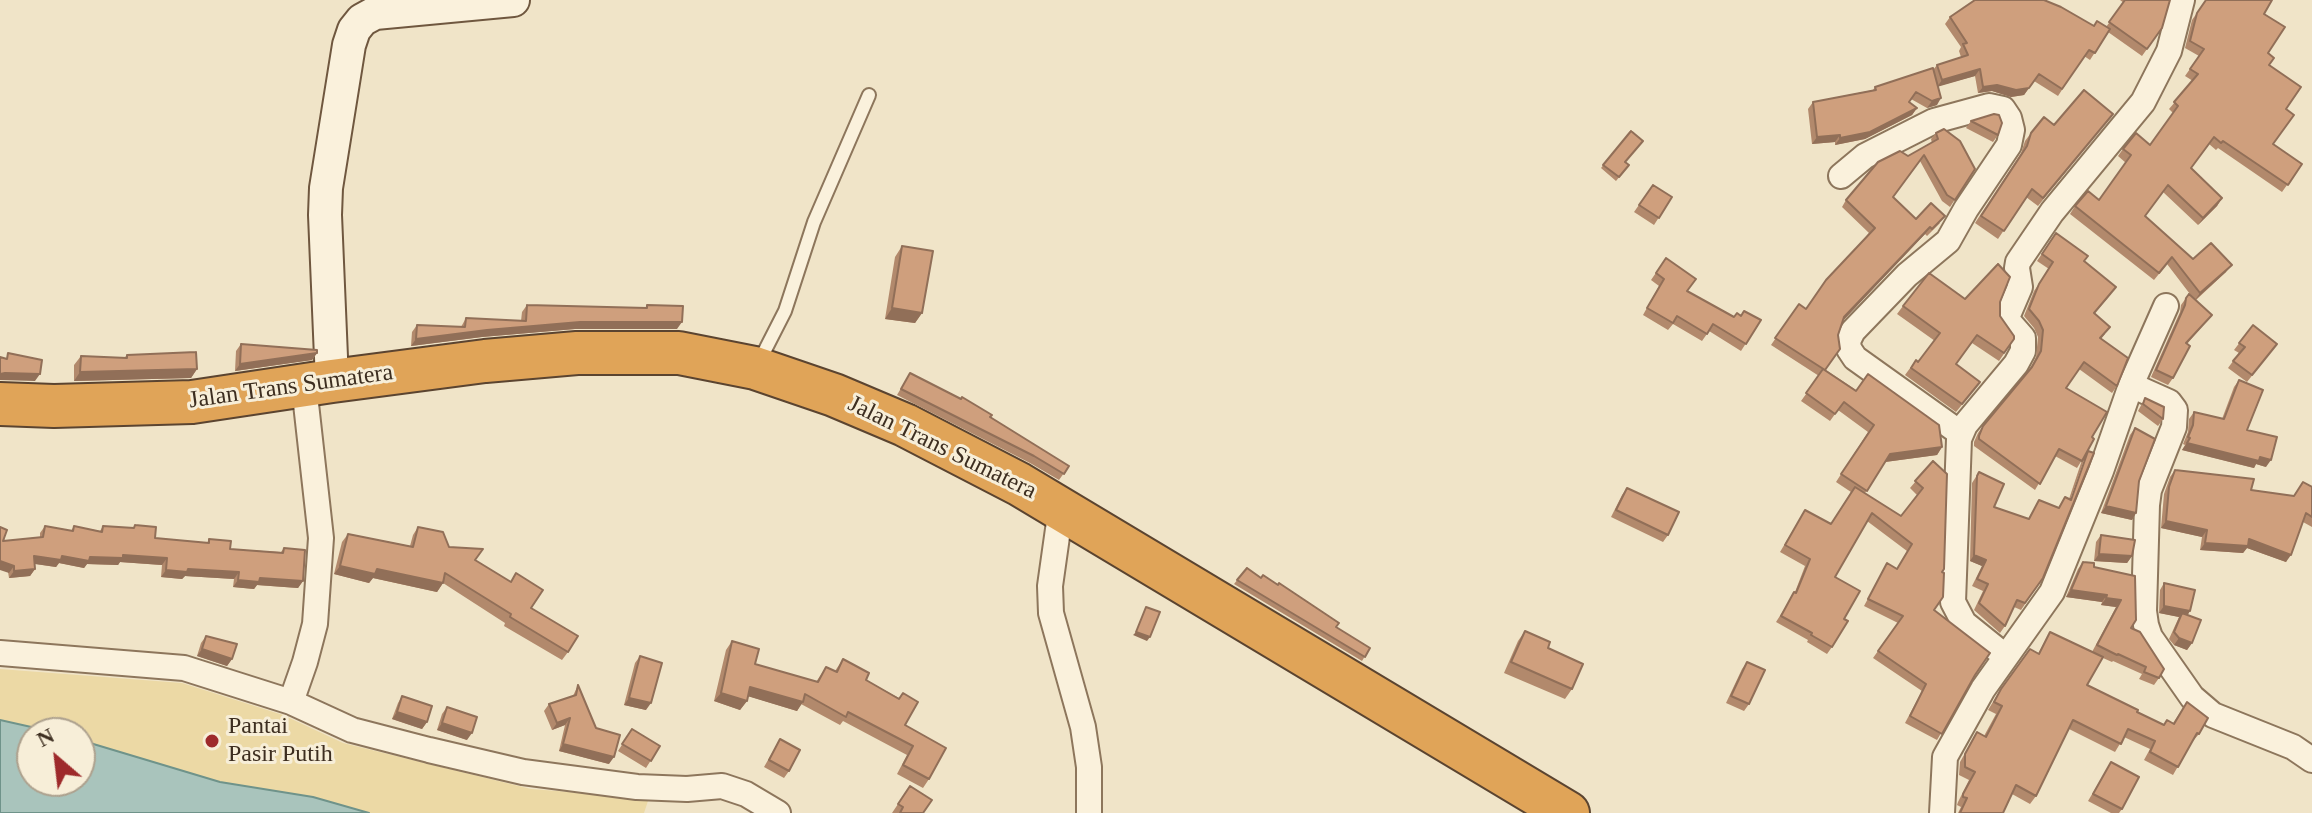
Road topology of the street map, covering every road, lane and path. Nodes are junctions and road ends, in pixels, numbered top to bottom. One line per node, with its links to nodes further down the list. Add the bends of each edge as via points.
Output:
1 (513, 0): 7 (street, via 375,13 354,30 326,188)
2 (2182, 0): 10 (street, via 2169,51 2143,102 2020,259 2020,287 2008,315 2023,338 2022,356)
3 (869, 95): 6 (lane, via 814,222 785,311)
4 (1841, 176): 10 (street, via 1865,156 1934,121 1989,106 2003,109 2009,118 2009,145 1948,241 1907,275 1848,341 1855,358)
5 (2166, 306): 8 (street)
6 (755, 368): 7 (highway, Jalan Trans Sumatera, via 679,353 577,353); 11 (highway, Jalan Trans Sumatera, via 905,425)
7 (318, 383): 9 (highway, Jalan Trans Sumatera, via 192,402); 14 (street, via 321,538 315,624)
8 (2131, 385): 13 (street, via 2052,592); 15 (street, via 2175,410 2147,505 2144,611 2150,637 2192,697 2213,715)
9 (0, 404)
10 (1960, 433): 13 (street, via 1953,602 1964,623)
11 (1061, 508): 17 (street, via 1051,613 1083,727); 18 (highway, Jalan Trans Sumatera)
12 (0, 653): 14 (street, via 184,668)
13 (2005, 656): 19 (street, via 1945,757)
14 (291, 702): 16 (street, via 352,730 523,772 637,787 722,786)
15 (2312, 760)
16 (778, 813)
17 (1089, 813)
18 (1568, 813)
19 (1942, 813)

